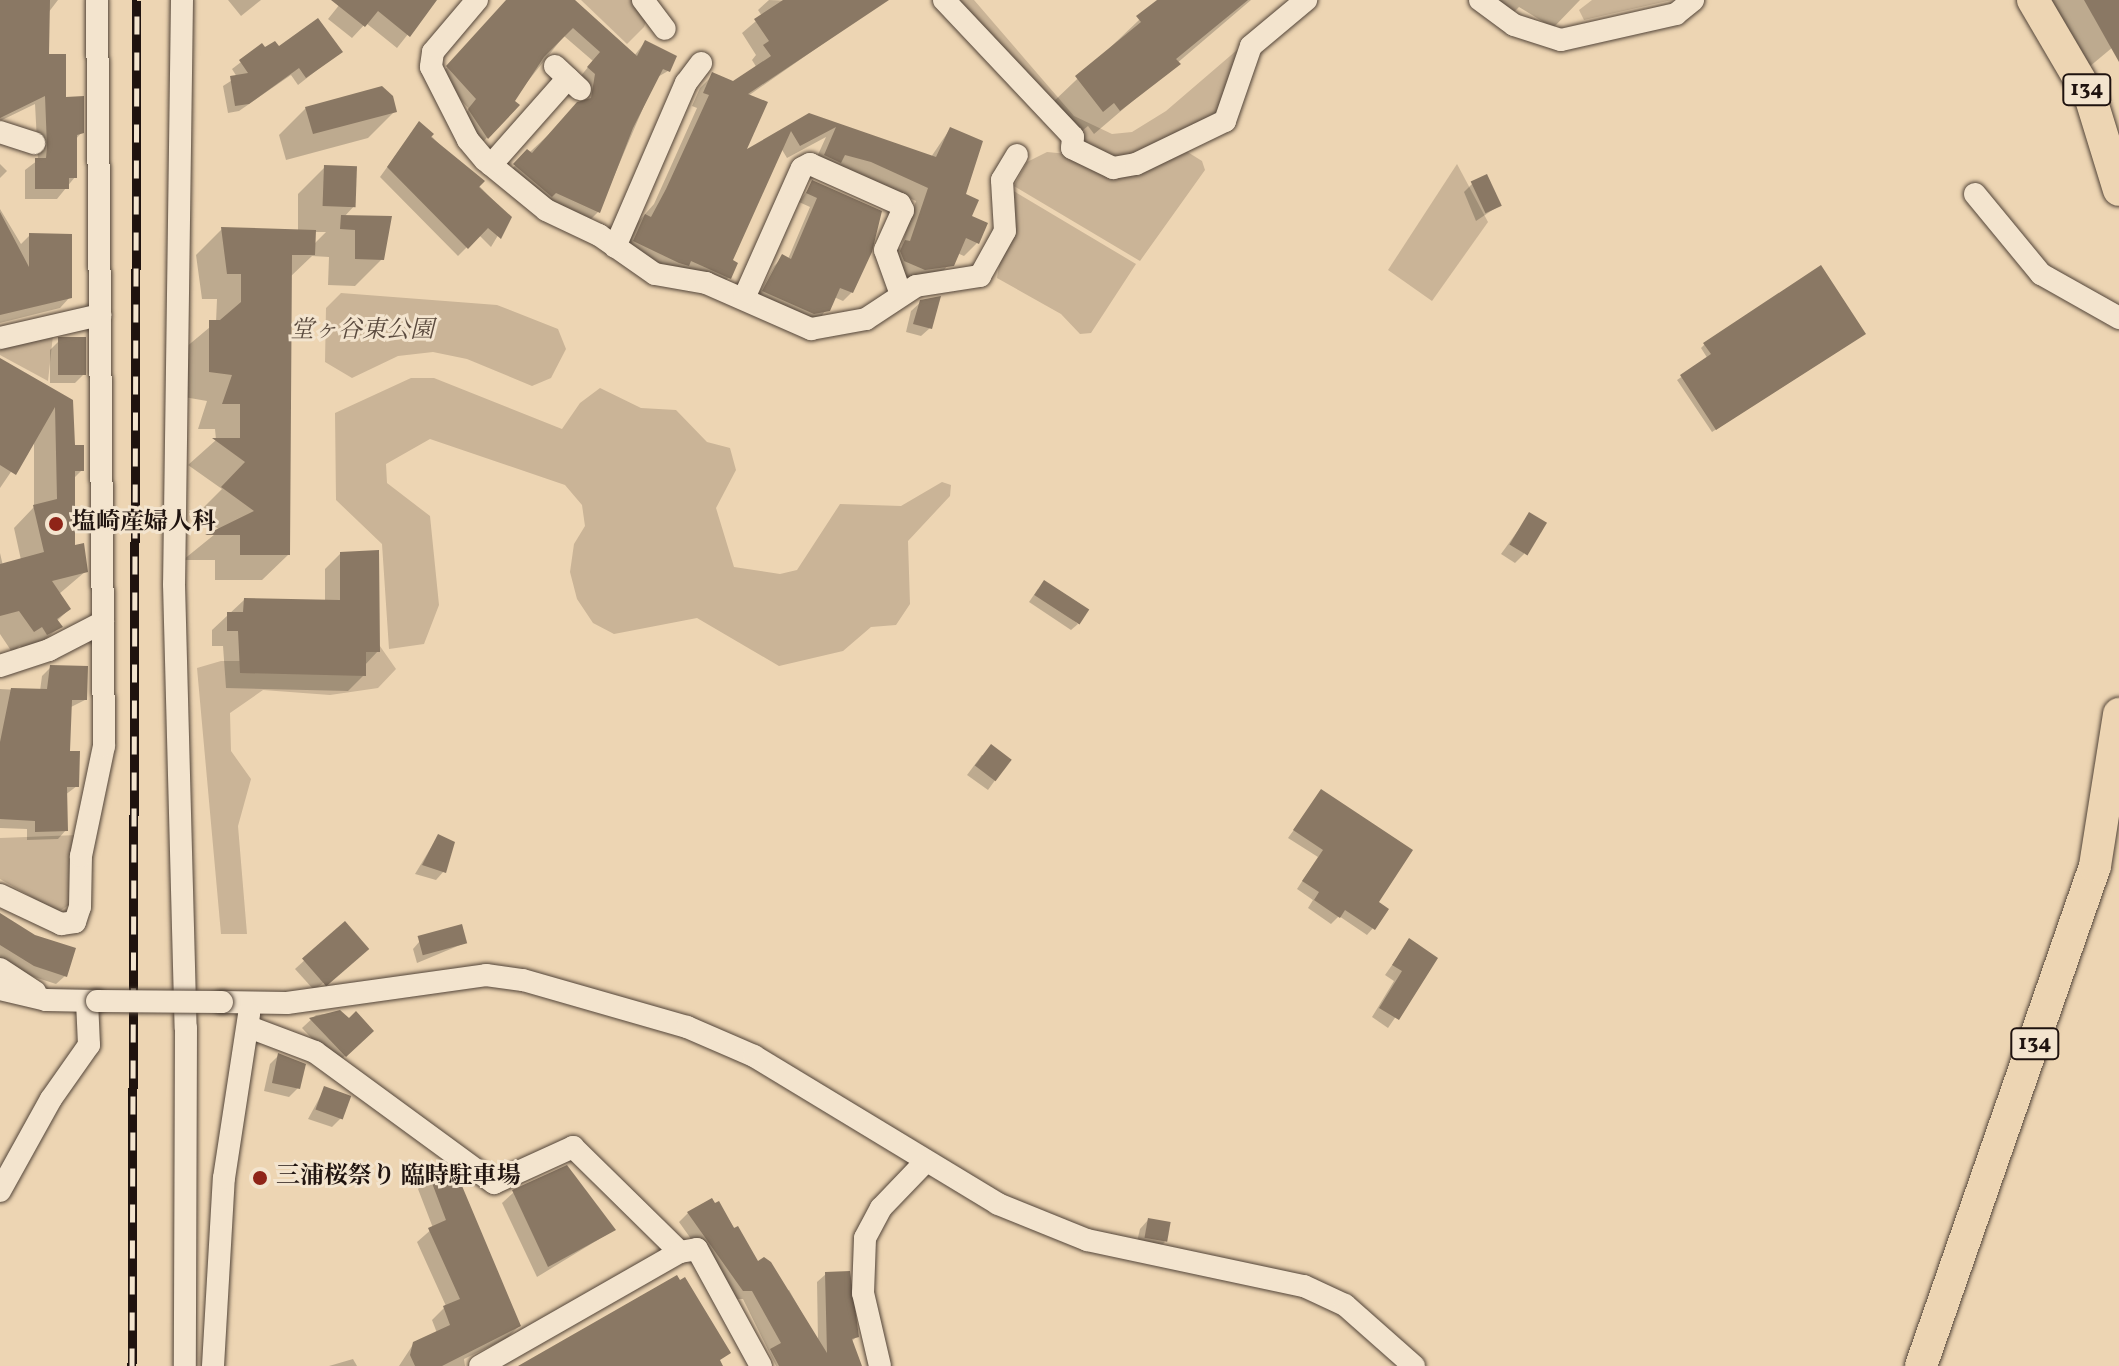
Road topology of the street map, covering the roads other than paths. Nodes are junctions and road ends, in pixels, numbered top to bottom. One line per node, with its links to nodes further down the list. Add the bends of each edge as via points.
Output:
1 (97, 0): 22 (street)
2 (182, 0): 39 (street, via 174,628 184,885)
3 (477, 0): 16 (street, via 433,52 431,67 468,140)
4 (643, 0): 10 (street)
5 (944, 0): 6 (street, via 1073,137 1072,148 1113,168 1136,164 1225,121 1251,46)
6 (1306, 0)
7 (1480, 0): 8 (street, via 1514,25 1561,40 1676,14)
8 (1693, 0)
9 (2033, 0): 17 (highway, 134, via 2091,99)
10 (665, 29)
11 (701, 63): 19 (street, via 656,174)
12 (568, 78): 16 (street)
13 (0, 132): 14 (street)
14 (34, 143)
15 (1017, 155): 20 (street, via 1002,180 1005,231 980,276)
16 (491, 165): 19 (street, via 546,210)
17 (2119, 190)
18 (1975, 194): 23 (street, via 2041,274)
19 (615, 247): 21 (street, via 655,274 706,283)
20 (900, 292): 21 (street, via 866,319 827,329 793,323); 21 (street, via 885,250 903,210 900,204 810,164 802,168)
21 (744, 298)
22 (100, 315): 24 (street); 25 (street)
23 (2119, 318)
24 (0, 338)
25 (103, 622): 26 (street, via 49,650); 28 (street, via 104,746 81,856 79,916 61,924)
26 (0, 666)
27 (2119, 714): 44 (highway, 134, via 2095,866)
28 (0, 895)
29 (0, 969): 31 (street)
30 (0, 989): 31 (street)
31 (46, 1000): 32 (street)
32 (92, 1001): 33 (street, bridge); 36 (street, via 89,1045 51,1099)
33 (249, 1003): 34 (street); 35 (street, via 287,1003 468,975 523,980 719,1038)
34 (249, 1027): 37 (street, via 315,1052 494,1183 573,1147); 40 (street, via 224,1178)
35 (926, 1161): 42 (street, via 881,1208 865,1238 863,1293); 43 (street, via 998,1204 1087,1240 1304,1286 1345,1305)
36 (0, 1191)
37 (680, 1252): 38 (street, via 697,1249); 41 (street)
38 (753, 1363)
39 (185, 1366)
40 (213, 1366)
41 (480, 1366)
42 (880, 1366)
43 (1414, 1366)
44 (1921, 1366)

